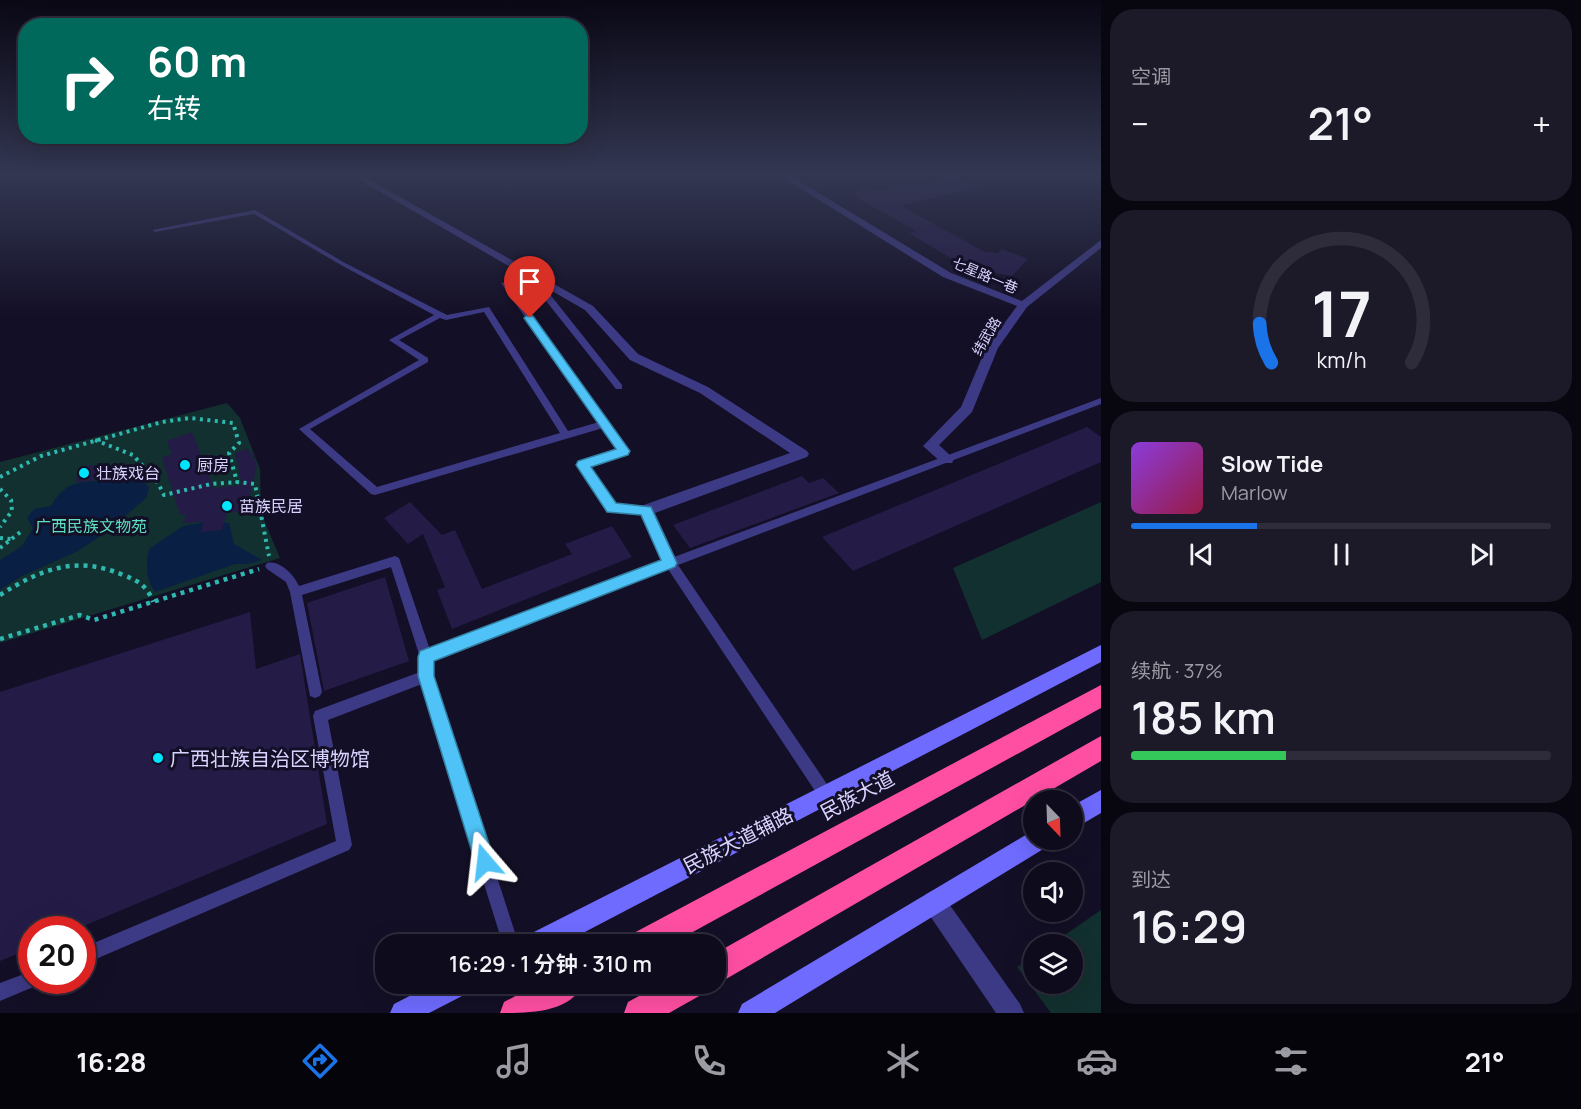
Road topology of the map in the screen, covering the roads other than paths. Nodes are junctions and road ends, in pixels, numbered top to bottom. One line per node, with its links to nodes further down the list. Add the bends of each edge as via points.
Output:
1 (198, 222): 5 (lane)
2 (272, 222): 10 (lane)
3 (438, 222): 7 (street)
4 (861, 222): 9 (street, 七星路一巷, via 947,274)
5 (155, 230)
6 (1101, 243): 9 (street, 纬武路)
7 (530, 275): 11 (lane); 16 (street, via 589,308 634,357 704,390 802,454)
8 (505, 282): 13 (lane)
9 (1023, 305): 15 (street, 纬武路, via 992,348 967,409 930,446)
10 (439, 315): 14 (lane, via 446,318 486,309); 14 (lane, via 393,340 424,360 304,429 375,491)
11 (619, 387)
12 (1101, 401): 15 (lane)
13 (604, 424): 14 (lane); 16 (lane, via 624,451 583,465 612,508)
14 (566, 435)
15 (947, 459): 17 (lane)
16 (646, 510): 17 (street)
17 (670, 563): 21 (lane); 26 (lane)
18 (271, 566): 19 (lane, via 290,579)
19 (296, 591): 21 (lane, via 395,561); 23 (lane)
20 (1101, 653): 26 (street, 民族大道辅路)
21 (426, 657): 22 (lane)
22 (426, 676): 31 (lane); 34 (lane, via 320,716 344,845)
23 (315, 692)
24 (1101, 696): 33 (highway, 民族大道)
25 (1101, 748): 35 (highway)
26 (826, 795): 32 (street, 民族大道辅路)
27 (1101, 801): 28 (street)
28 (1083, 812)
29 (1023, 848): 30 (street)
30 (934, 902): 44 (street); 45 (street)
31 (508, 934)
32 (556, 934)
33 (660, 934)
34 (96, 951)
35 (726, 963)
36 (18, 985): 37 (lane)
37 (0, 992)
38 (440, 994): 41 (street)
39 (550, 994): 42 (highway)
40 (672, 994): 43 (highway)
41 (403, 1013)
42 (515, 1013)
43 (639, 1013)
44 (751, 1013)
45 (1011, 1013)

